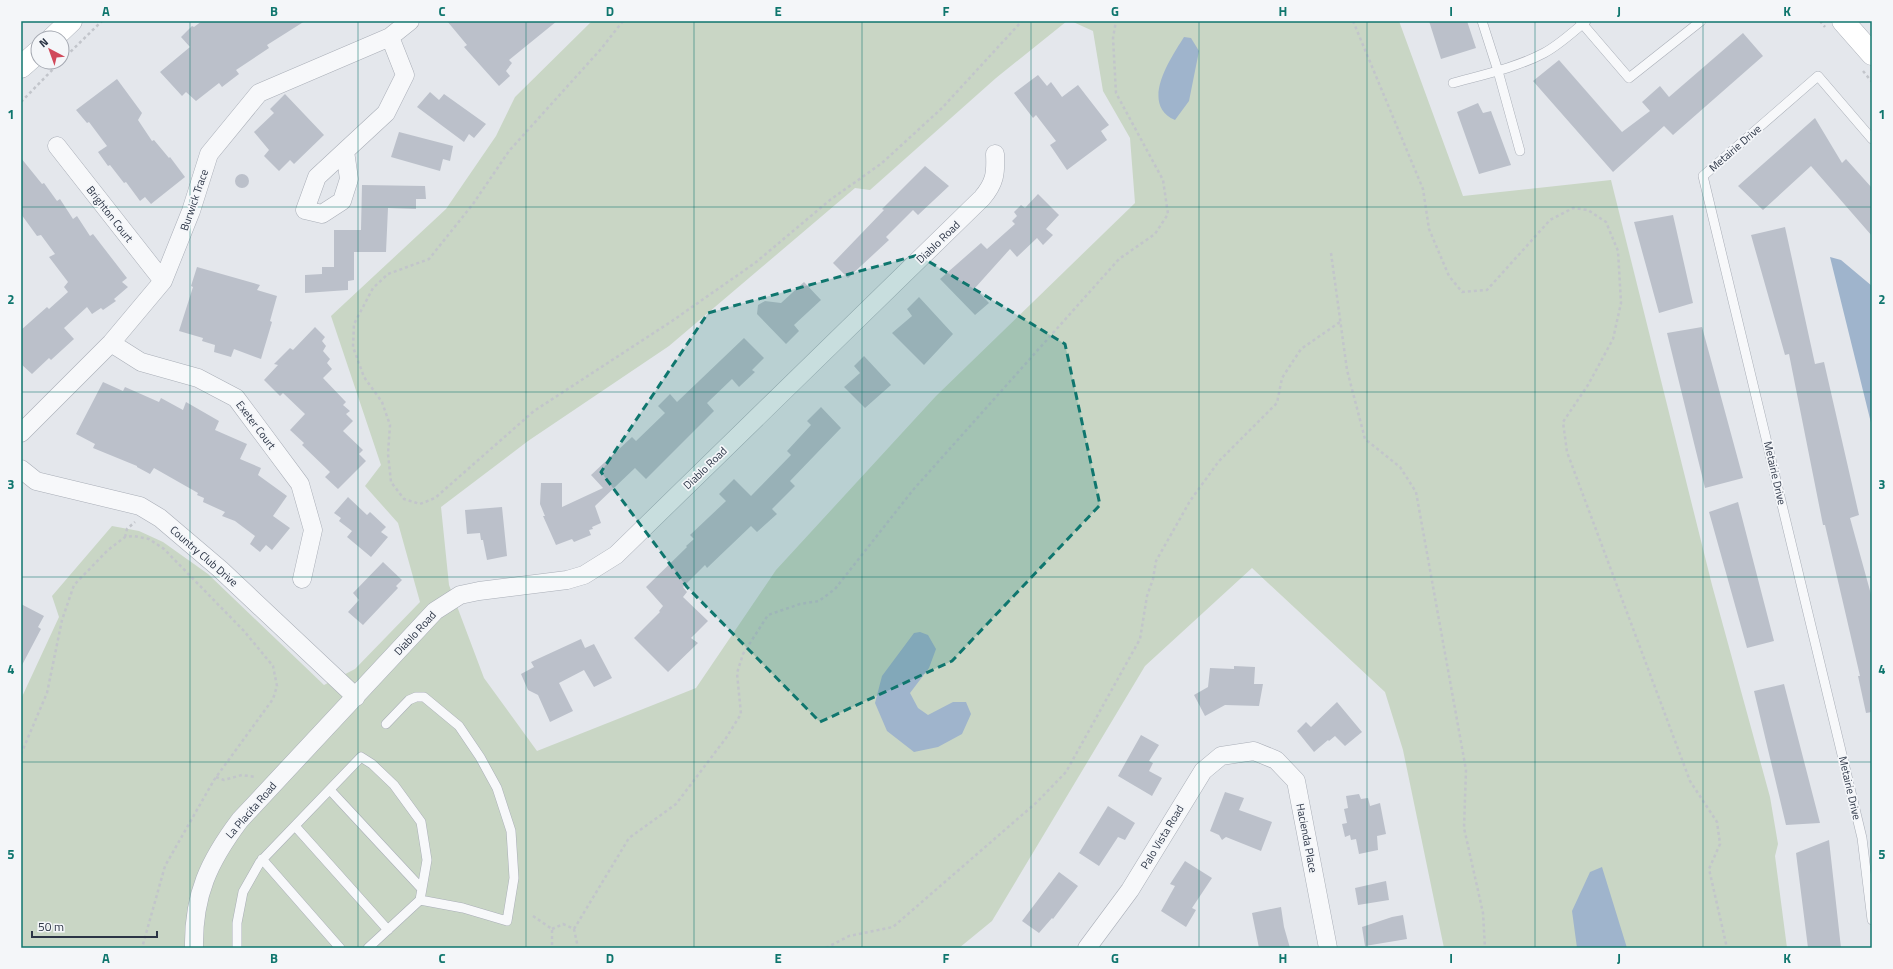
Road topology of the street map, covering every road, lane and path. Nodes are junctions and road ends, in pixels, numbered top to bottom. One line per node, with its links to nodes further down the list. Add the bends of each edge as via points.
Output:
1 (71, 21): 12 (main road)
2 (102, 21): 14 (path)
3 (410, 21): 13 (street, Burwick Trace)
4 (623, 21): 5 (path, via 509,152 473,204 429,259 388,274 373,288 354,324 353,347 358,362 364,377 382,402 390,424 388,454 391,482 404,499 420,504 435,498 534,410 672,321 755,263 830,200 882,163 942,108)
5 (1022, 21)
6 (1116, 21): 48 (path, via 1113,38 1116,93 1163,180 1168,214 1155,234 1119,259 913,490 835,589 819,602 800,604 768,615 743,654 737,673 741,714 676,804 629,838)
7 (1353, 21): 61 (path, via 1423,189 1430,229 1449,276 1462,292 1487,290 1550,220 1572,208 1588,210 1606,222 1618,251 1621,303 1613,339 1588,385 1563,422 1567,452 1690,781 1717,822 1720,844 1709,869)
8 (1482, 21): 19 (lane)
9 (1701, 21): 11 (lane, via 1629,78)
10 (1843, 21): 15 (main road)
11 (1583, 22): 19 (lane, via 1544,53)
12 (61, 30)
13 (390, 37): 24 (street, via 405,76 386,113); 28 (street, Burwick Trace, via 259,93 209,154 191,211)
14 (70, 52)
15 (1872, 54)
16 (30, 60): 17 (main road)
17 (21, 68)
18 (52, 70): 21 (path)
19 (1498, 71): 20 (lane); 25 (lane)
20 (1453, 83)
21 (21, 102)
22 (1872, 139): 46 (lane, Metairie Drive, via 1818,76 1703,176 1862,838)
23 (57, 146): 28 (street, Brighton Court)
24 (345, 151)
25 (1520, 151)
26 (995, 154): 34 (street, Diablo Road, via 996,170 991,187 982,198 616,555 591,571 567,580 460,595 435,611)
27 (1331, 253): 29 (path)
28 (163, 281): 30 (street, Burwick Trace)
29 (1340, 322): 57 (path, via 1301,349 1282,378 1277,403 1219,461 1190,501 1156,561 1140,639 1066,772 1037,802 893,927 849,936); 60 (path, via 1347,370 1365,439 1400,468 1416,492 1466,770 1464,828 1483,913)
30 (111, 343): 31 (street, Burwick Trace); 33 (street, Exeter Court, via 141,362 198,378 236,398 300,484 313,530)
31 (21, 433)
32 (21, 469): 34 (street, Country Club Drive, via 36,480 140,506 160,518 220,568)
33 (302, 579)
34 (356, 697): 39 (street, La Placita Road)
35 (386, 724): 44 (lane, via 409,700 416,697 424,698 459,726 497,788 511,831 514,878 507,921 463,908)
36 (1254, 751): 58 (street, Palo Vista Road, via 1221,756 1203,771 1130,890); 59 (street, Hacienda Place, via 1276,760 1296,781)
37 (21, 754): 38 (path, via 47,693 62,620 74,585 108,550 125,537 134,536 149,539 164,549 244,631 273,666 277,686 273,698)
38 (216, 777): 39 (path, via 224,780 242,775); 50 (path, via 165,866)
39 (276, 782): 51 (street, La Placita Road, via 240,820 213,859 197,904 193,926)
40 (330, 790): 41 (lane); 43 (lane); 43 (lane, via 361,757 394,785 421,822 427,860)
41 (295, 826): 42 (lane); 49 (lane)
42 (262, 859): 52 (lane, via 242,892 236,923); 53 (lane)
43 (422, 889): 44 (lane)
44 (420, 900): 49 (lane)
45 (533, 916): 47 (path)
46 (1872, 920)
47 (552, 929): 48 (path, via 563,924); 55 (path)
48 (574, 929): 56 (path)
49 (388, 930): 54 (lane)
50 (142, 948)
51 (194, 948)
52 (237, 948)
53 (340, 948)
54 (368, 948)
55 (552, 948)
56 (578, 948)
57 (826, 948)
58 (1087, 948)
59 (1328, 948)
60 (1485, 948)
61 (1727, 948)

